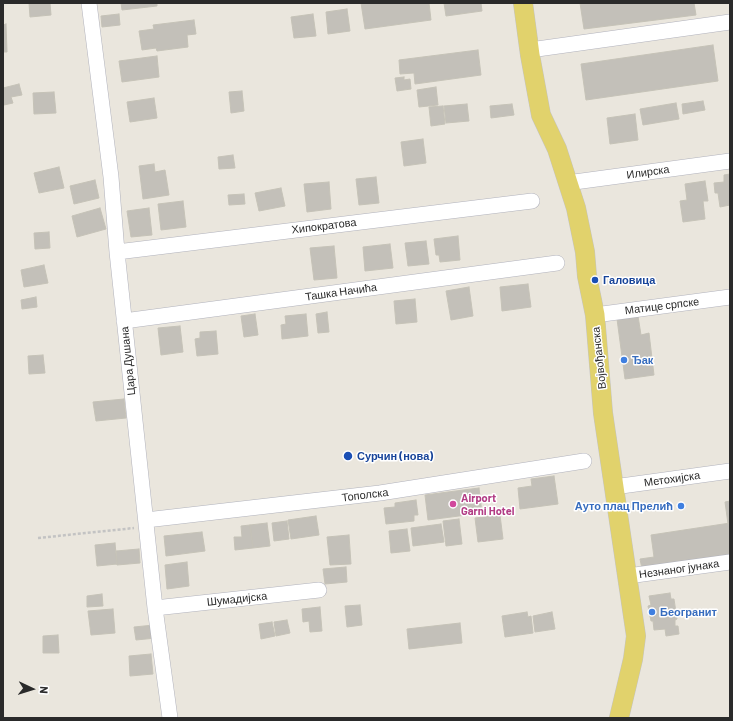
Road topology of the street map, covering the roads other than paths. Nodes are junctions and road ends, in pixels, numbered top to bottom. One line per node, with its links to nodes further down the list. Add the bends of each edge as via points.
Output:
1 (89, 3): 8 (street, Цара Душана, via 111,177)
2 (523, 3): 4 (main road, Војвођанска)
3 (730, 22): 4 (street)
4 (530, 50): 6 (main road, Војвођанска, via 541,115 557,149)
5 (730, 161): 6 (street, Илирска)
6 (567, 183): 11 (main road, Војвођанска, via 576,208)
7 (532, 201): 8 (street, Хипократова)
8 (117, 252): 12 (street, Цара Душана)
9 (557, 264): 12 (street, Ташка Начића)
10 (730, 297): 11 (street, Матице српске)
11 (595, 315): 15 (main road, Војвођанска)
12 (124, 321): 16 (street, Цара Душана)
13 (584, 461): 16 (street, Тополска, via 380,493)
14 (730, 471): 15 (street, Метохијска)
15 (614, 488): 18 (main road, Војвођанска)
16 (146, 523): 20 (street, Цара Душана)
17 (730, 562): 18 (street, Незнаног јунака)
18 (628, 576): 22 (main road, Војвођанска, via 636,636 634,659)
19 (320, 590): 20 (street, Шумадијска)
20 (155, 608): 21 (street, Цара Душана)
21 (170, 718)
22 (619, 718)

